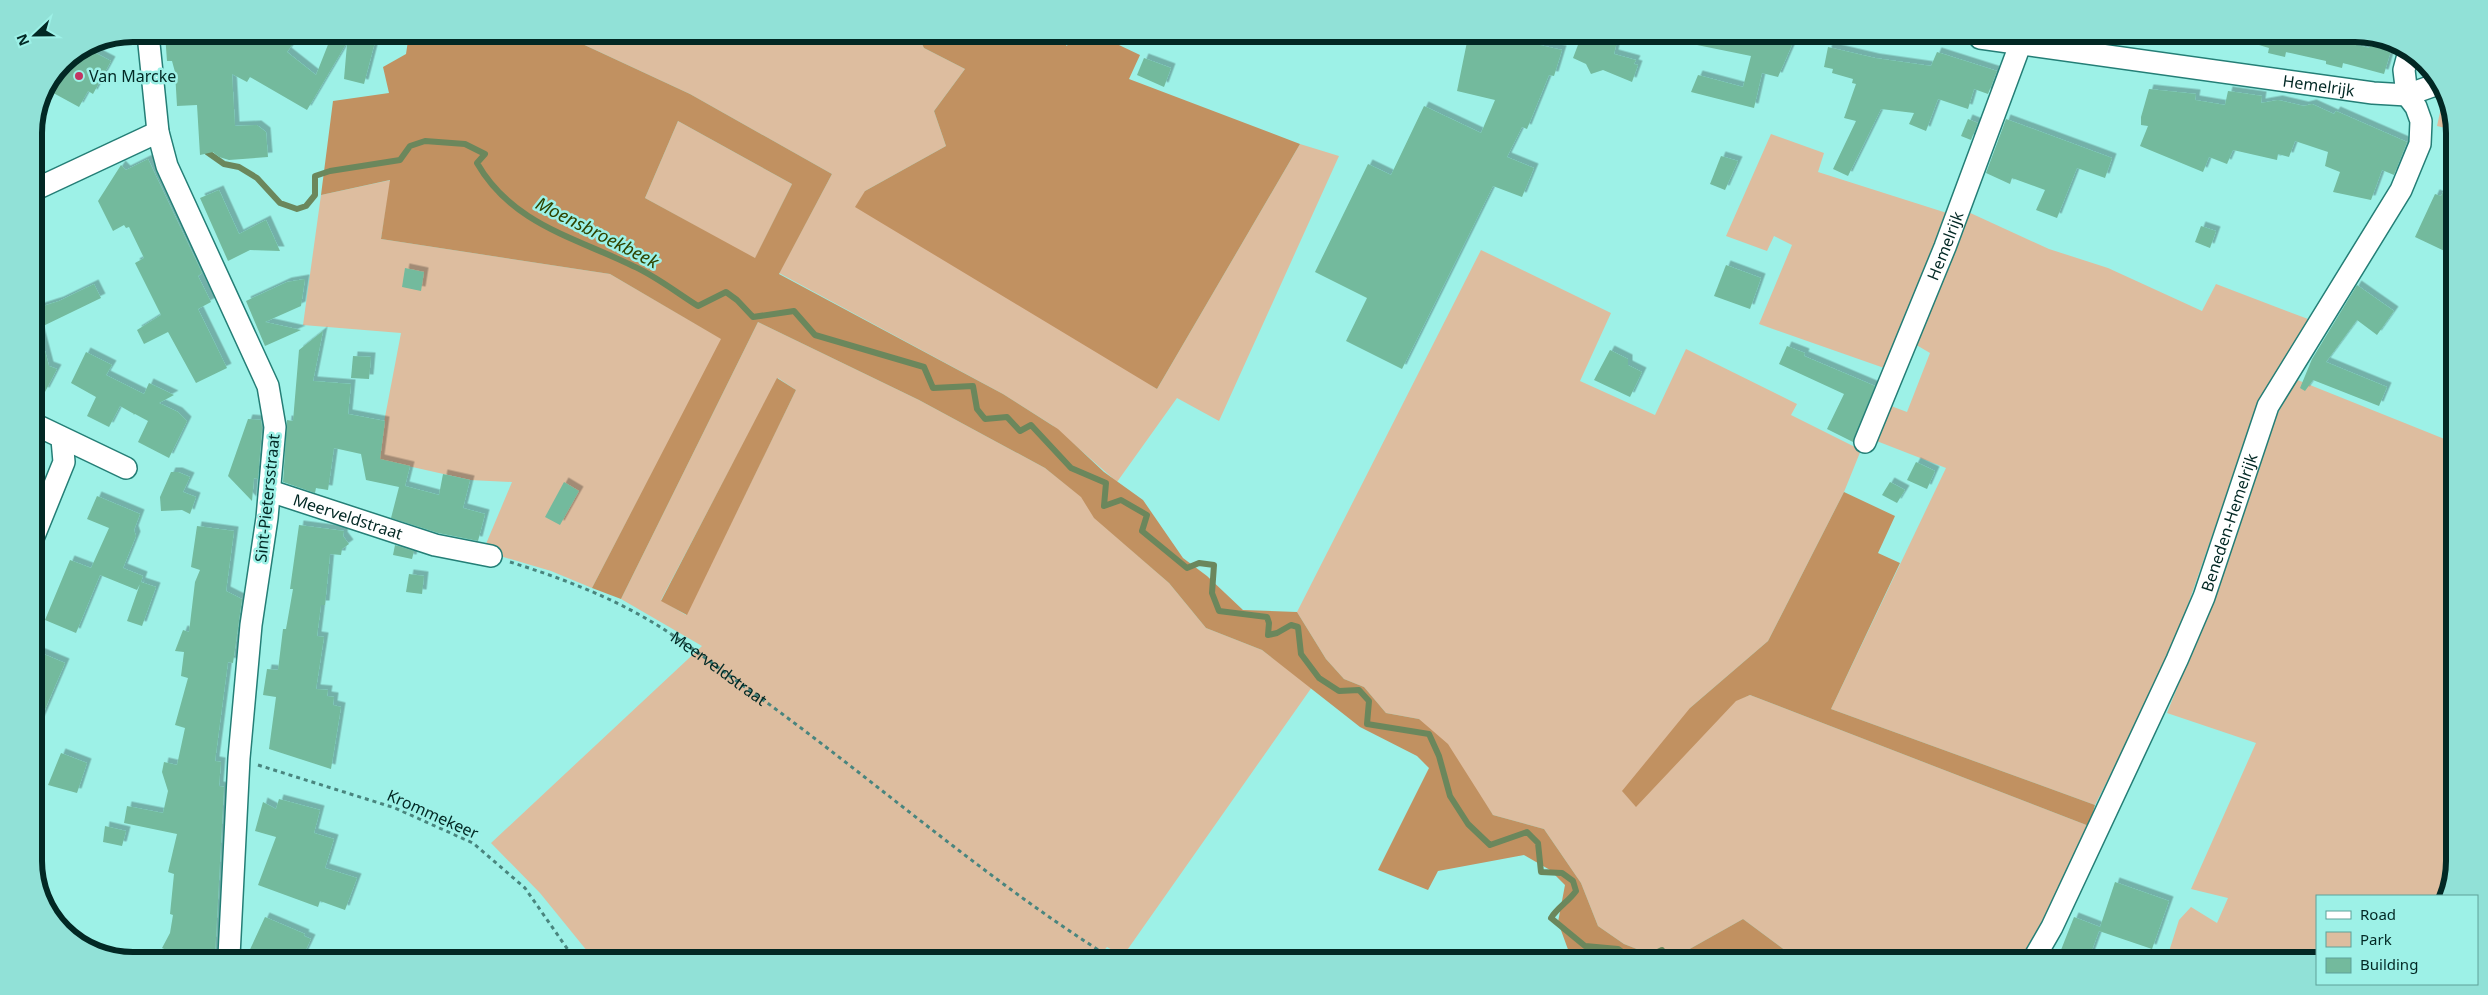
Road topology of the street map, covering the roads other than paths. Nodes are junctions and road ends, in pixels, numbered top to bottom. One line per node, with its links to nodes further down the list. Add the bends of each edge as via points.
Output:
1 (149, 42): 7 (street, Sint-Pietersstraat)
2 (2003, 42): 3 (street, Hemelrijk)
3 (2020, 45): 6 (street, Hemelrijk); 11 (street, Hemelrijk, via 1945,248)
4 (2407, 59): 6 (street, via 2404,70)
5 (2432, 86): 6 (street, Hemelrijk)
6 (2407, 95): 17 (street, Beneden-Hemelrijk, via 2416,106 2421,121 2420,144 2401,190 2268,406 2200,606)
7 (158, 132): 8 (street); 13 (street, Sint-Pietersstraat, via 167,166 268,386 275,427)
8 (42, 186)
9 (42, 429): 10 (street)
10 (62, 439): 12 (street); 14 (street, via 64,462)
11 (1865, 442)
12 (126, 468)
13 (270, 491): 15 (street, Meerveldstraat, via 435,545); 16 (street, Sint-Pietersstraat, via 251,625 239,758)
14 (43, 515)
15 (491, 556)
16 (229, 952)
17 (2038, 952)

